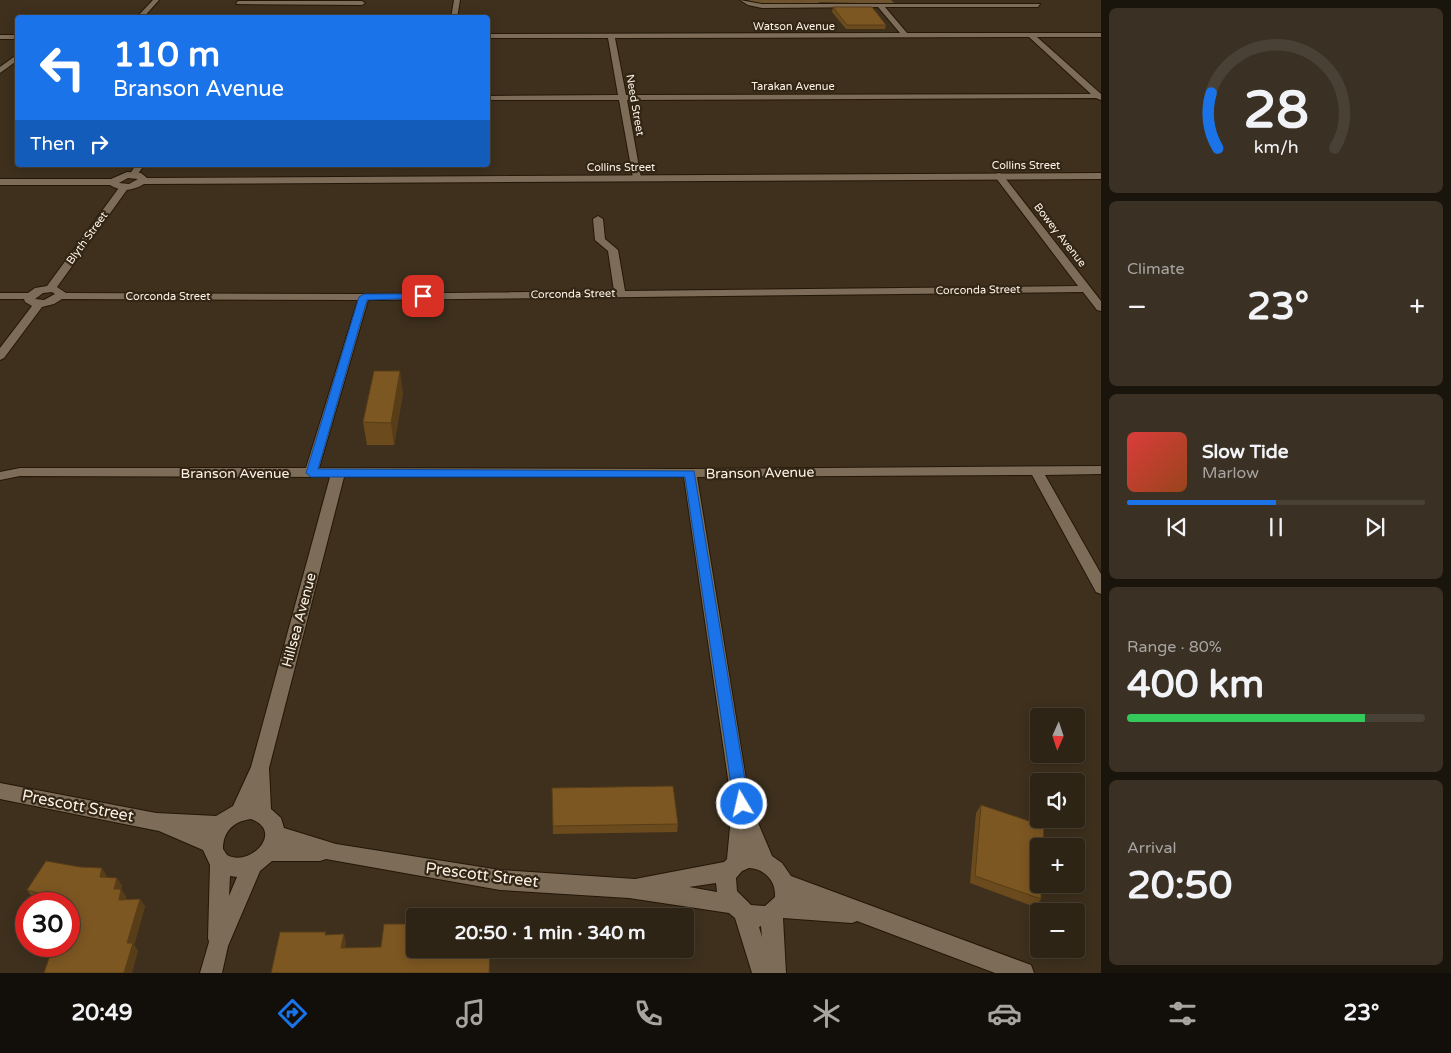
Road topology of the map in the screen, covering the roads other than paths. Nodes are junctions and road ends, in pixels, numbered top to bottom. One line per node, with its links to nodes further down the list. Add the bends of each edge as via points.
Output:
1 (156, 0): 11 (street)
2 (457, 0): 12 (street)
3 (743, 0): 8 (street, via 755,5)
4 (939, 0): 9 (street)
5 (316, 1): 6 (street); 7 (street)
6 (238, 3)
7 (362, 3)
8 (880, 6): 9 (street); 13 (street)
9 (945, 6): 10 (street)
10 (1038, 6)
11 (142, 15)
12 (454, 15)
13 (905, 35): 14 (street, Watson Avenue); 17 (street, Watson Avenue)
14 (1030, 35): 15 (street, Watson Avenue); 22 (street)
15 (1101, 35)
16 (490, 36): 17 (street, Watson Avenue)
17 (611, 36): 24 (street, Need Street)
18 (0, 37): 19 (street)
19 (15, 37)
20 (15, 58): 21 (street)
21 (0, 71)
22 (1100, 97): 24 (street, Tarakan Avenue)
23 (490, 98): 24 (street, Tarakan Avenue)
24 (622, 98): 29 (street, Need Street)
25 (138, 167): 26 (street)
26 (132, 175): 31 (street); 32 (street, via 141,177)
27 (999, 176): 28 (street, Collins Street); 29 (street, Collins Street); 36 (street, Bowey Avenue)
28 (1101, 176)
29 (637, 178): 32 (street, Collins Street)
30 (0, 182): 31 (street)
31 (114, 182): 33 (street)
32 (142, 182): 33 (street, Collins Street)
33 (124, 187): 35 (street, Blyth Street)
34 (598, 219): 37 (street, via 600,240 613,250)
35 (50, 288): 39 (street, via 60,291); 41 (street, via 36,292)
36 (1086, 289): 37 (street, Corconda Street); 42 (street, Bowey Avenue)
37 (620, 294): 40 (street, Corconda Street)
38 (0, 296): 41 (street)
39 (59, 296): 40 (street, Corconda Street); 41 (street, via 53,301)
40 (364, 297): 46 (street)
41 (35, 300): 43 (street)
42 (1101, 308)
43 (0, 356)
44 (1036, 470): 45 (street, Branson Avenue); 48 (street, Branson Avenue); 50 (street)
45 (1101, 470)
46 (311, 473): 47 (street, Branson Avenue); 49 (street, Branson Avenue, via 20,472)
47 (338, 473): 48 (street, Branson Avenue); 51 (street, Hillsea Avenue)
48 (690, 474): 53 (street)
49 (0, 476)
50 (1101, 588)
51 (260, 767): 54 (street, Hillsea Avenue); 55 (street, Hillsea Avenue)
52 (0, 791): 56 (street, Prescott Street)
53 (742, 804): 60 (street); 61 (street)
54 (240, 812): 55 (street); 57 (street)
55 (262, 812): 58 (street, via 275,825)
56 (156, 822): 57 (street, Prescott Street); 59 (street, Prescott Street)
57 (221, 825): 59 (street, via 214,834)
58 (266, 850): 59 (street, via 235,868); 63 (street, Prescott Street, via 336,853 500,880); 67 (street)
59 (216, 853): 67 (street)
60 (764, 861): 61 (street, via 749,859); 62 (street, via 777,871)
61 (732, 867): 63 (street, Prescott Street); 64 (street, via 726,887)
62 (785, 884): 65 (street, via 786,897); 66 (street)
63 (629, 888): 64 (street, Prescott Street)
64 (738, 908): 65 (street, via 758,917); 69 (street)
65 (776, 912): 66 (street); 70 (street)
66 (868, 914): 71 (street)
67 (218, 946): 68 (street)
68 (212, 973)
69 (763, 973)
70 (775, 973)
71 (1023, 973)

